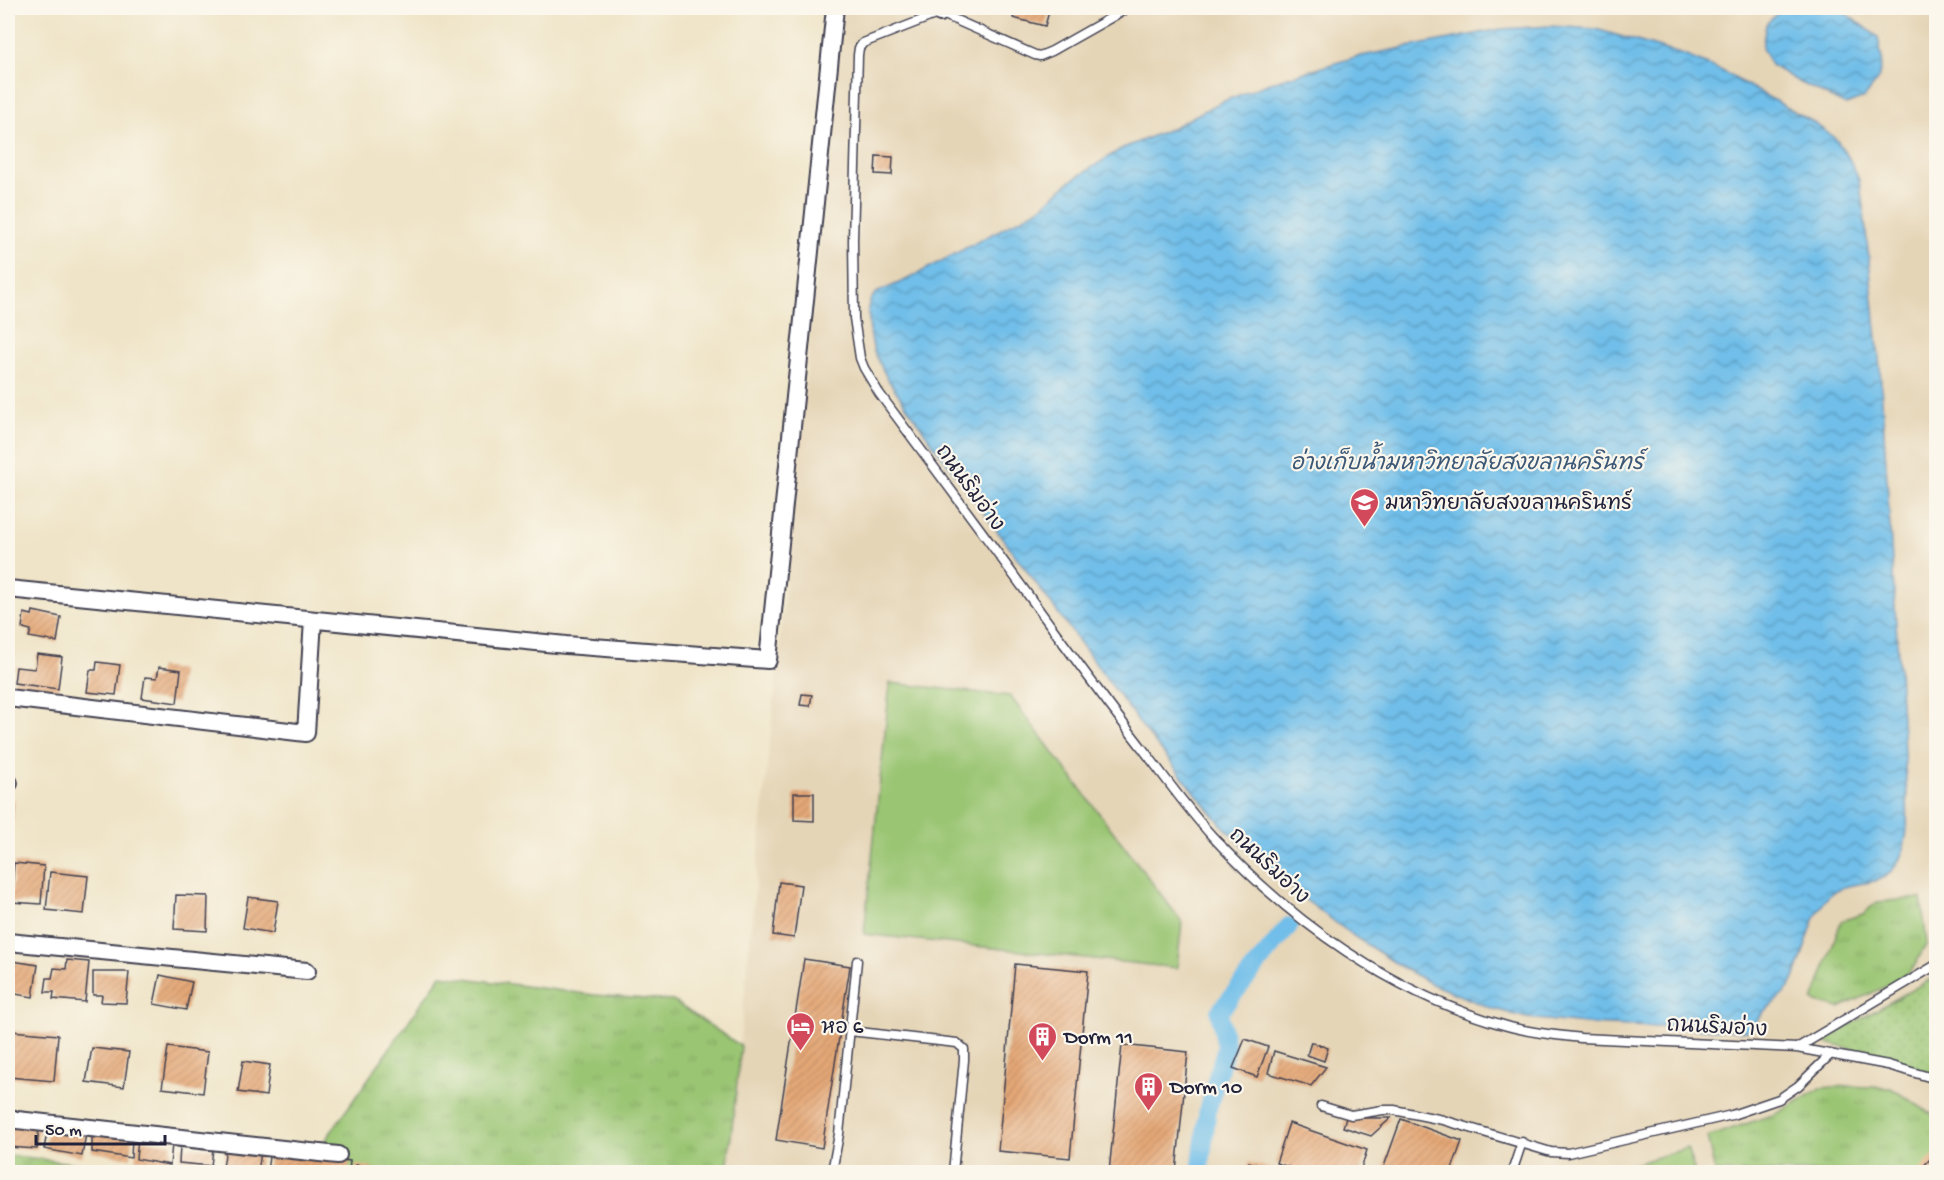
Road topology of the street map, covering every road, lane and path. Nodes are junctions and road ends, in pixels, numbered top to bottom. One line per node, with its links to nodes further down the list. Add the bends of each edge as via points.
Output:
1 (835, 8): 5 (street, via 768,660)
2 (1128, 8): 3 (lane, via 1040,56)
3 (940, 10): 12 (lane, ถนนริมอ่าง, via 859,48 853,287 860,358 879,393 1180,798 1243,869 1301,919 1360,960 1455,1009 1509,1027 1581,1038)
4 (8, 589): 5 (street)
5 (313, 620): 6 (street, via 306,733)
6 (8, 698)
7 (8, 942): 10 (street)
8 (857, 961): 11 (lane)
9 (1936, 965): 12 (lane)
10 (307, 971)
11 (850, 1031): 19 (lane); 20 (lane, via 957,1043 964,1049)
12 (1797, 1048): 13 (lane, ถนนริมอ่าง)
13 (1831, 1054): 14 (lane, ถนนริมอ่าง); 17 (lane, via 1779,1099 1732,1115 1568,1153)
14 (1936, 1079)
15 (1321, 1106): 17 (lane, via 1351,1115 1394,1110)
16 (8, 1119): 18 (street)
17 (1522, 1142): 21 (lane)
18 (338, 1155)
19 (832, 1173)
20 (952, 1173)
21 (1512, 1173)

